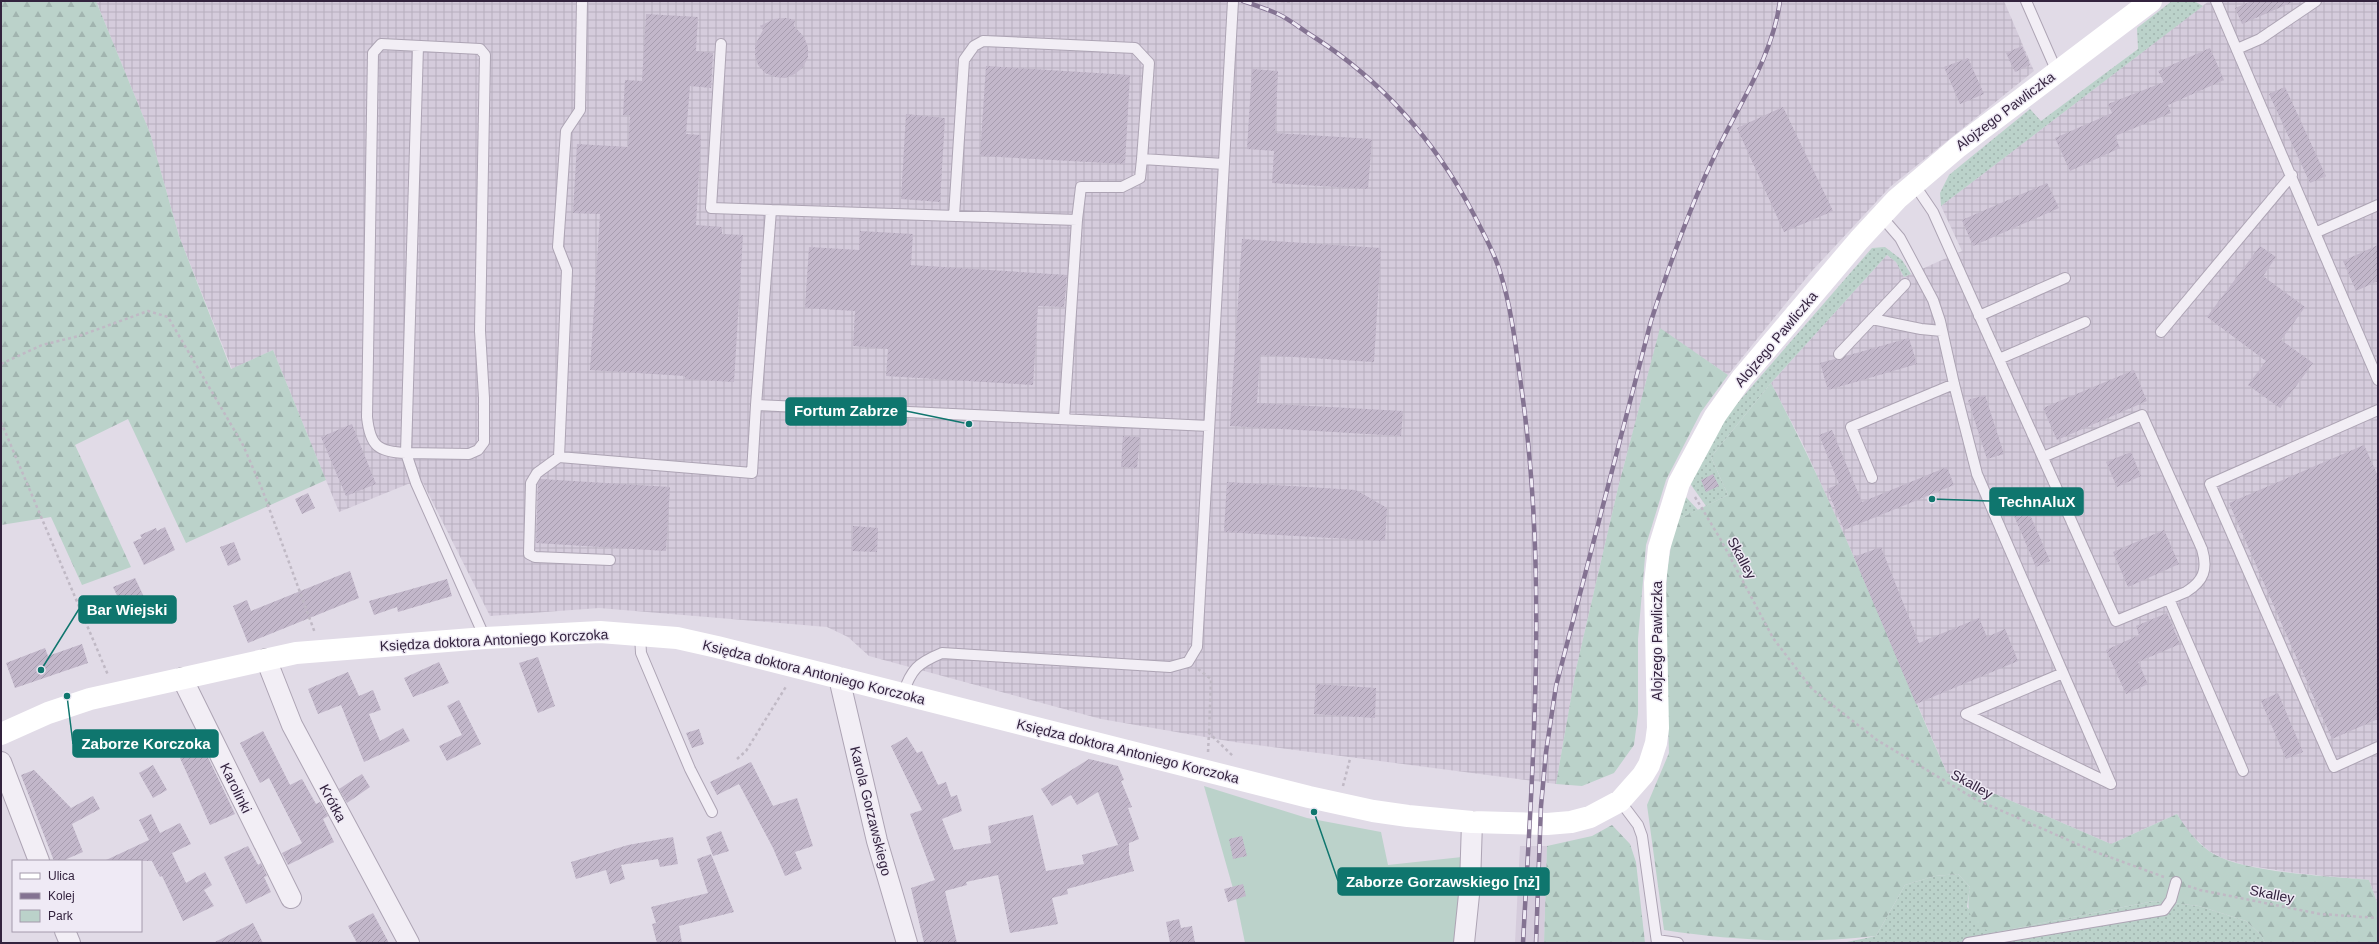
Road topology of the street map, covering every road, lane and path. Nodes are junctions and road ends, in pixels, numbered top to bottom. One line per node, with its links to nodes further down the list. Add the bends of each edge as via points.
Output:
1 (582, 1): 41 (lane, via 580,110 566,131 558,247 567,270)
2 (1233, 1): 14 (lane)
3 (1280, 1): 8 (path)
4 (2026, 1): 12 (lane)
5 (2151, 1): 12 (street, Alojzego Pawliczka)
6 (2216, 1): 11 (lane)
7 (2316, 1): 11 (lane, via 2260,39)
8 (1293, 2)
9 (721, 44): 18 (lane, via 711,208)
10 (418, 46): 40 (lane); 40 (lane, via 381,44 373,53 366,417 377,446 388,452); 40 (lane, via 480,49 485,55 480,331 484,442 478,450 469,454)
11 (2237, 49): 15 (lane)
12 (2057, 72): 16 (street, Alojzego Pawliczka)
13 (1142, 159): 14 (lane); 19 (lane, via 1148,63 1135,48 983,41 974,46 964,60); 21 (lane, via 1140,178 1122,187 1080,187)
14 (1224, 164): 39 (lane)
15 (2292, 175): 22 (lane); 29 (lane)
16 (1914, 184): 20 (street, Alojzego Pawliczka); 25 (lane, via 1933,212)
17 (2378, 205): 22 (lane)
18 (771, 210): 19 (lane); 35 (lane)
19 (954, 216): 21 (lane)
20 (1881, 216): 28 (lane, via 1900,238 1933,300); 44 (street, Alojzego Pawliczka, via 1742,378 1715,416)
21 (1077, 220): 37 (lane)
22 (2316, 232): 33 (lane)
23 (2066, 278): 25 (lane)
24 (1905, 284): 26 (lane)
25 (1979, 316): 31 (lane)
26 (1872, 319): 28 (lane); 30 (lane)
27 (2085, 322): 31 (lane)
28 (1942, 331): 34 (lane)
29 (2161, 332)
30 (1839, 354)
31 (1999, 359): 42 (lane)
32 (1, 364): 49 (path, via 42,345 79,336 148,311 168,317 243,445)
33 (2378, 380)
34 (1954, 384): 43 (lane, via 1851,427); 52 (lane, via 1977,474)
35 (756, 405): 37 (lane); 41 (lane, via 752,473)
36 (2378, 410): 60 (lane, via 2210,484 2334,767)
37 (1064, 419): 39 (lane)
38 (1, 422): 55 (path)
39 (1209, 426): 51 (lane, via 1197,647)
40 (406, 453): 48 (lane, via 416,483)
41 (559, 457): 45 (lane, via 537,473 531,483 529,554 535,557)
42 (2043, 457): 46 (lane, via 2116,621); 46 (lane, via 2142,415 2206,562 2204,574 2196,586)
43 (1872, 478)
44 (1679, 484): 68 (street, Alojzego Pawliczka, via 1659,548 1656,583 1656,743 1643,775); 72 (path, Skalley, via 1700,504 1774,638 1812,689 1878,740 1975,799 2093,851)
45 (610, 560)
46 (2169, 599): 66 (lane)
47 (640, 635): 48 (street, Księdza doktora Antoniego Korczoka, via 600,632); 54 (street, Księdza doktora Antoniego Korczoka, via 677,638); 69 (lane, via 641,652 690,769)
48 (485, 638): 49 (street, Księdza doktora Antoniego Korczoka)
49 (322, 650): 50 (street, Księdza doktora Antoniego Korczoka)
50 (266, 659): 53 (street, Księdza doktora Antoniego Korczoka); 78 (street, Krótka, via 292,725)
51 (1188, 662): 57 (lane, via 1170,667 942,653 923,661 909,676); 58 (path, via 1211,679)
52 (2063, 673): 52 (lane, via 1966,714 2111,784 2069,687)
53 (182, 678): 59 (street, Księdza doktora Antoniego Korczoka, via 90,699 48,713); 73 (street, Karolinki)
54 (839, 678): 57 (street, Księdza doktora Antoniego Korczoka); 79 (street, Karola Gorzawskiego, via 877,841)
55 (111, 681)
56 (788, 682): 62 (path, via 746,751)
57 (903, 694): 70 (street, Księdza doktora Antoniego Korczoka, via 1337,803 1373,811)
58 (1208, 733): 61 (path); 64 (path)
59 (1, 734)
60 (2378, 747)
61 (1208, 754)
62 (737, 759)
63 (1350, 759): 67 (path)
64 (1236, 760)
65 (1, 762): 71 (street)
66 (2243, 771)
67 (1343, 787)
68 (1620, 801): 70 (street, Księdza doktora Antoniego Korczoka, via 1590,818 1571,822); 76 (lane, via 1638,825 1642,836)
69 (712, 812)
70 (1472, 822): 80 (street, via 1470,885)
71 (38, 860)
72 (2176, 882): 74 (path, Skalley, via 2200,890 2320,914); 82 (lane, via 2171,900 2164,910)
73 (291, 898)
74 (2378, 918)
75 (65, 932): 77 (street)
76 (1657, 942): 81 (lane)
77 (70, 943)
78 (409, 943)
79 (907, 943)
80 (1464, 943)
81 (1678, 943)
82 (1968, 943)

